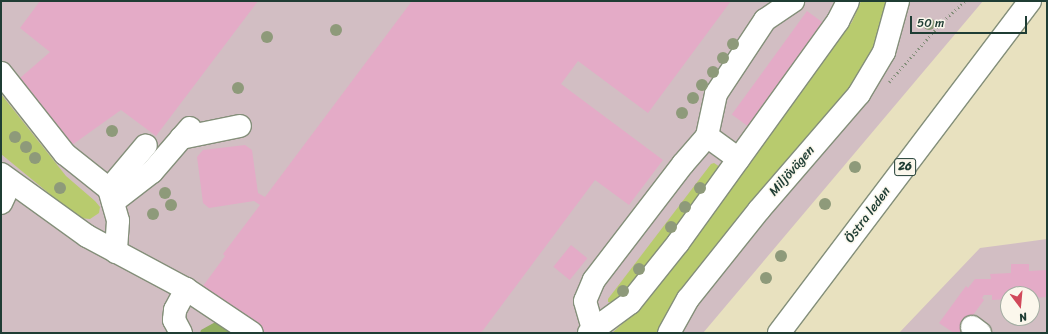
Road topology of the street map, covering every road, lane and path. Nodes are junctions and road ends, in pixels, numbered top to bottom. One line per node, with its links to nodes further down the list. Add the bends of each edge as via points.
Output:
1 (793, 1): 6 (main road)
2 (848, 1): 12 (main road, via 838,21)
3 (898, 1): 21 (main road, Miljövägen, via 884,52 859,94 759,210 693,293)
4 (965, 1): 8 (path, via 943,21)
5 (1030, 1): 22 (main road, Östra leden / 26)
6 (767, 10): 10 (main road, via 716,94)
7 (1, 73): 14 (main road, via 65,154)
8 (889, 82)
9 (240, 126): 14 (main road, via 186,133 152,172)
10 (707, 136): 12 (main road); 18 (main road, via 594,280 585,301)
11 (146, 145): 14 (main road)
12 (739, 159): 18 (main road, via 678,243 630,303)
13 (4, 183): 15 (main road); 16 (main road)
14 (111, 196): 16 (main road, via 118,221)
15 (1, 203)
16 (116, 252): 17 (main road)
17 (186, 289): 19 (main road, via 175,310 174,320); 20 (main road)
18 (591, 331)
19 (181, 333)
20 (252, 333)
21 (669, 333)
22 (778, 333)

